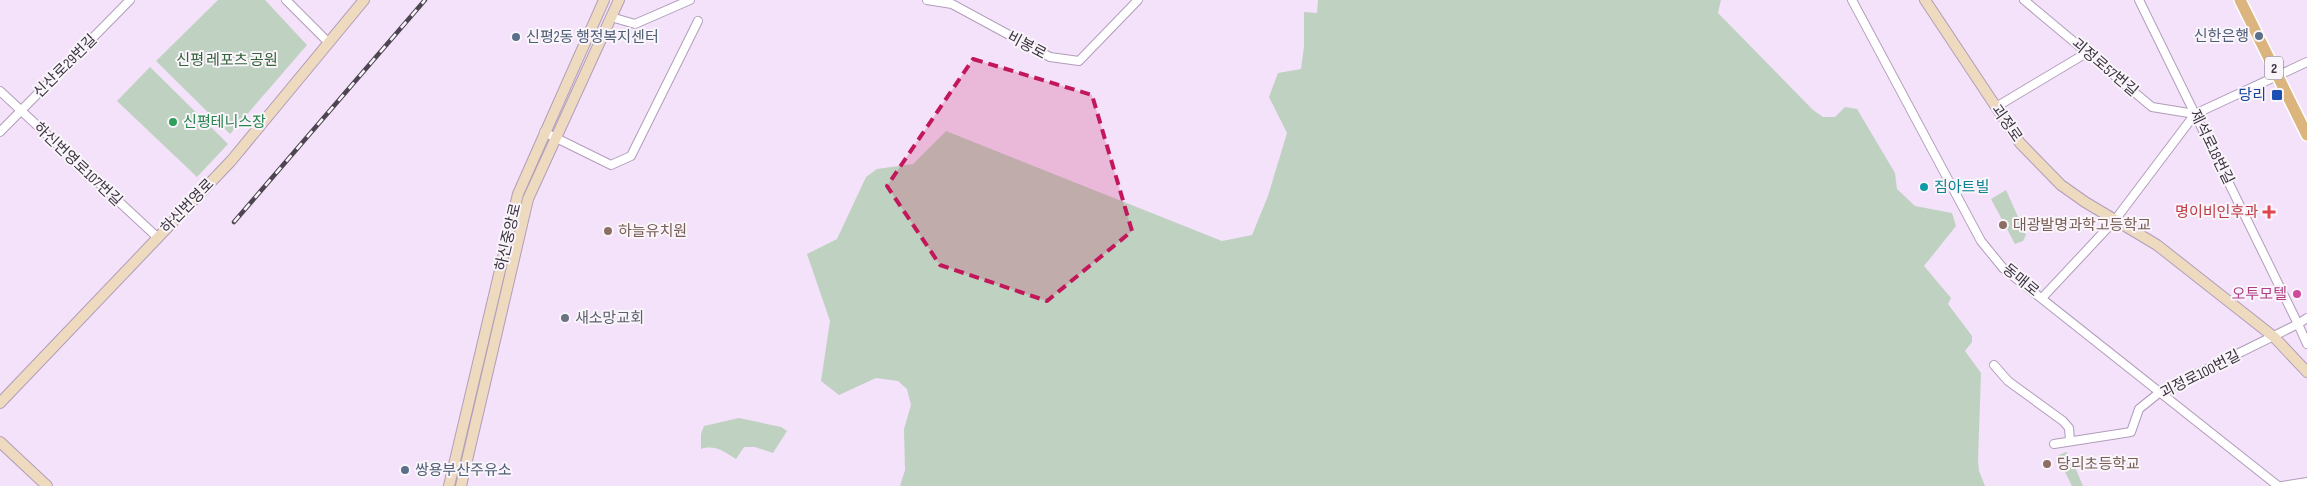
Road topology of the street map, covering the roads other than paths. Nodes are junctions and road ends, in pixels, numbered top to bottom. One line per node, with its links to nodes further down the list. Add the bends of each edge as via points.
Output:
1 (130, 0): 23 (street, 신산로29번길)
2 (286, 0): 17 (street)
3 (364, 0): 17 (street, 하신번영로)
4 (604, 0): 14 (street, 하신중앙로)
5 (619, 0): 15 (street)
6 (690, 0): 15 (street, via 636,24)
7 (927, 0): 8 (street, 비봉로, via 952,4 1050,58 1080,61)
8 (1138, 0)
9 (1852, 0): 33 (street, 동매로, via 1981,241 2003,268)
10 (1925, 0): 22 (street, 괴정로)
11 (2024, 0): 18 (street, 괴정로57번길)
12 (2139, 0): 24 (street, 제석로18번길)
13 (2240, 0): 20 (main road, 2)
14 (598, 12): 15 (street); 26 (street, 하신중앙로)
15 (611, 17): 28 (street)
16 (698, 22): 28 (street, via 631,156 612,165)
17 (330, 42): 32 (street, 하신번영로, via 231,161)
18 (2088, 52): 22 (street); 24 (street, 괴정로57번길, via 2152,107)
19 (2307, 62): 20 (street)
20 (2278, 76): 24 (street); 27 (main road, 2)
21 (0, 91): 23 (street, 하신번영로107번길)
22 (1996, 108): 31 (street, 괴정로, via 2020,143 2061,185)
23 (21, 111): 25 (street, 신산로29번길); 32 (street, 하신번영로107번길)
24 (2195, 114): 31 (street); 35 (street, 제석로18번길)
25 (0, 132)
26 (544, 132): 28 (street); 29 (street, 하신중앙로)
27 (2307, 135)
28 (557, 139): 30 (street)
29 (518, 194): 30 (street); 47 (street, 하신중앙로)
30 (528, 199): 48 (street)
31 (2115, 220): 33 (street); 36 (street, 괴정로, via 2157,246)
32 (157, 237): 41 (street, 하신번영로)
33 (2042, 298): 40 (street, 동매로)
34 (2307, 318): 35 (street)
35 (2298, 324): 36 (street); 37 (street, 제석로18번길)
36 (2274, 337): 39 (street, 괴정로); 40 (street, 괴정로100번길)
37 (2307, 344)
38 (1994, 365): 42 (street, via 2008,381 2062,420 2070,428)
39 (2307, 372)
40 (2160, 392): 42 (street, 괴정로100번길, via 2139,410 2131,432); 49 (street, 동매로)
41 (0, 403)
42 (2070, 441): 44 (street, 괴정로100번길)
43 (0, 442): 46 (street)
44 (2054, 444)
45 (2307, 482): 50 (street)
46 (47, 486)
47 (449, 486)
48 (461, 486)
49 (2278, 486)
50 (2282, 486)

